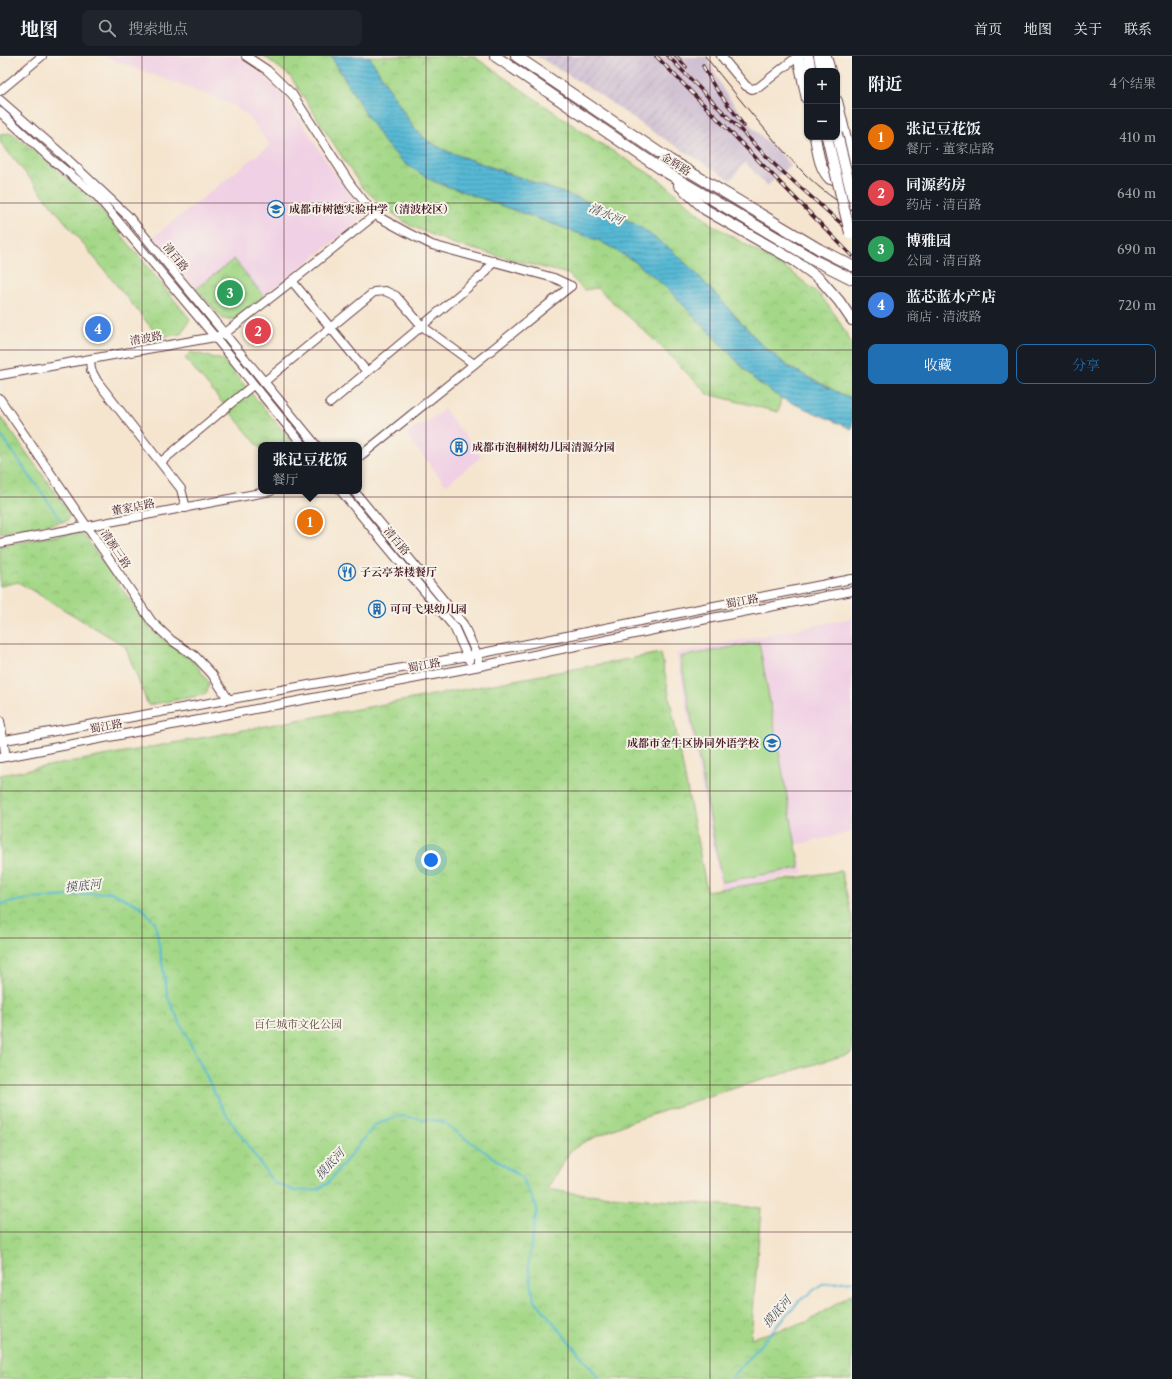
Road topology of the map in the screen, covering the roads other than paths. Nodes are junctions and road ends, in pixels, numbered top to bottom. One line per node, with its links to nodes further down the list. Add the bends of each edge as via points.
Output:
1 (42, 56): 14 (street)
2 (246, 56): 25 (street, via 267,70 292,94 350,185)
3 (495, 56): 23 (main road, 金辉路)
4 (516, 56): 28 (main road, 金辉路, via 670,160)
5 (721, 56): 6 (street, via 746,86 752,89 759,87)
6 (798, 56): 13 (main road)
7 (808, 56): 10 (main road)
8 (819, 56): 11 (main road)
9 (826, 56): 12 (main road)
10 (810, 68)
11 (821, 68)
12 (829, 68)
13 (804, 85)
14 (0, 91)
15 (0, 100): 17 (street, 清百路)
16 (838, 104): 22 (main road)
17 (8, 108): 18 (street); 34 (street, 清百路, via 128,216)
18 (0, 113): 35 (street, 清百路, via 97,196)
19 (816, 140): 22 (main road, via 820,164 824,174 830,179 840,179 849,172)
20 (828, 140): 26 (main road, bridge)
21 (838, 140): 24 (main road, bridge)
22 (851, 153)
23 (664, 171): 29 (main road, 金辉路, via 818,262); 31 (main road, via 706,210 795,261 820,279)
24 (852, 195)
25 (375, 214): 27 (street, via 432,245); 30 (street, 清波路)
26 (852, 239)
27 (492, 262): 32 (street, via 485,273); 37 (street, via 554,278 572,286)
28 (852, 266)
29 (852, 279)
30 (292, 281): 33 (street); 34 (street, 清波路)
31 (852, 320)
32 (422, 326): 33 (street, via 396,296 385,291 374,292); 37 (street); 38 (street)
33 (331, 327): 38 (street); 40 (street)
34 (224, 334): 35 (street, 清波路); 40 (street, 清百路)
35 (215, 337): 36 (street, 清波路); 41 (street, 清百路)
36 (90, 360): 39 (street, 清波路); 47 (street, via 91,370 97,381)
37 (474, 364): 46 (street)
38 (367, 372): 43 (street)
39 (0, 375)
40 (264, 382): 45 (street, 清百路)
41 (253, 385): 44 (street, 清百路); 47 (street)
42 (0, 399): 52 (street, 清源三路)
43 (330, 403)
44 (300, 442)
45 (314, 442)
46 (362, 455)
47 (161, 462): 51 (street, via 181,490)
48 (258, 494): 51 (street, 董家店路)
49 (343, 494): 57 (street, 清百路, via 454,627)
50 (356, 494): 56 (street, 清百路, via 463,624)
51 (186, 508): 52 (street, 董家店路)
52 (88, 527): 53 (street, 董家店路); 60 (street, 清源三路, via 152,622 171,640 196,656 212,674)
53 (0, 543)
54 (852, 579): 56 (street, 蜀江路)
55 (852, 591): 58 (street, 蜀江路)
56 (477, 655): 57 (street, 蜀江路); 58 (street, 清百路)
57 (468, 656): 59 (street, 清百路); 60 (street, 蜀江路)
58 (480, 666): 59 (street, 蜀江路)
59 (471, 668): 63 (street, 蜀江路)
60 (228, 699): 62 (street, 蜀江路)
61 (0, 721): 62 (street)
62 (2, 740): 63 (street)
63 (3, 757)

